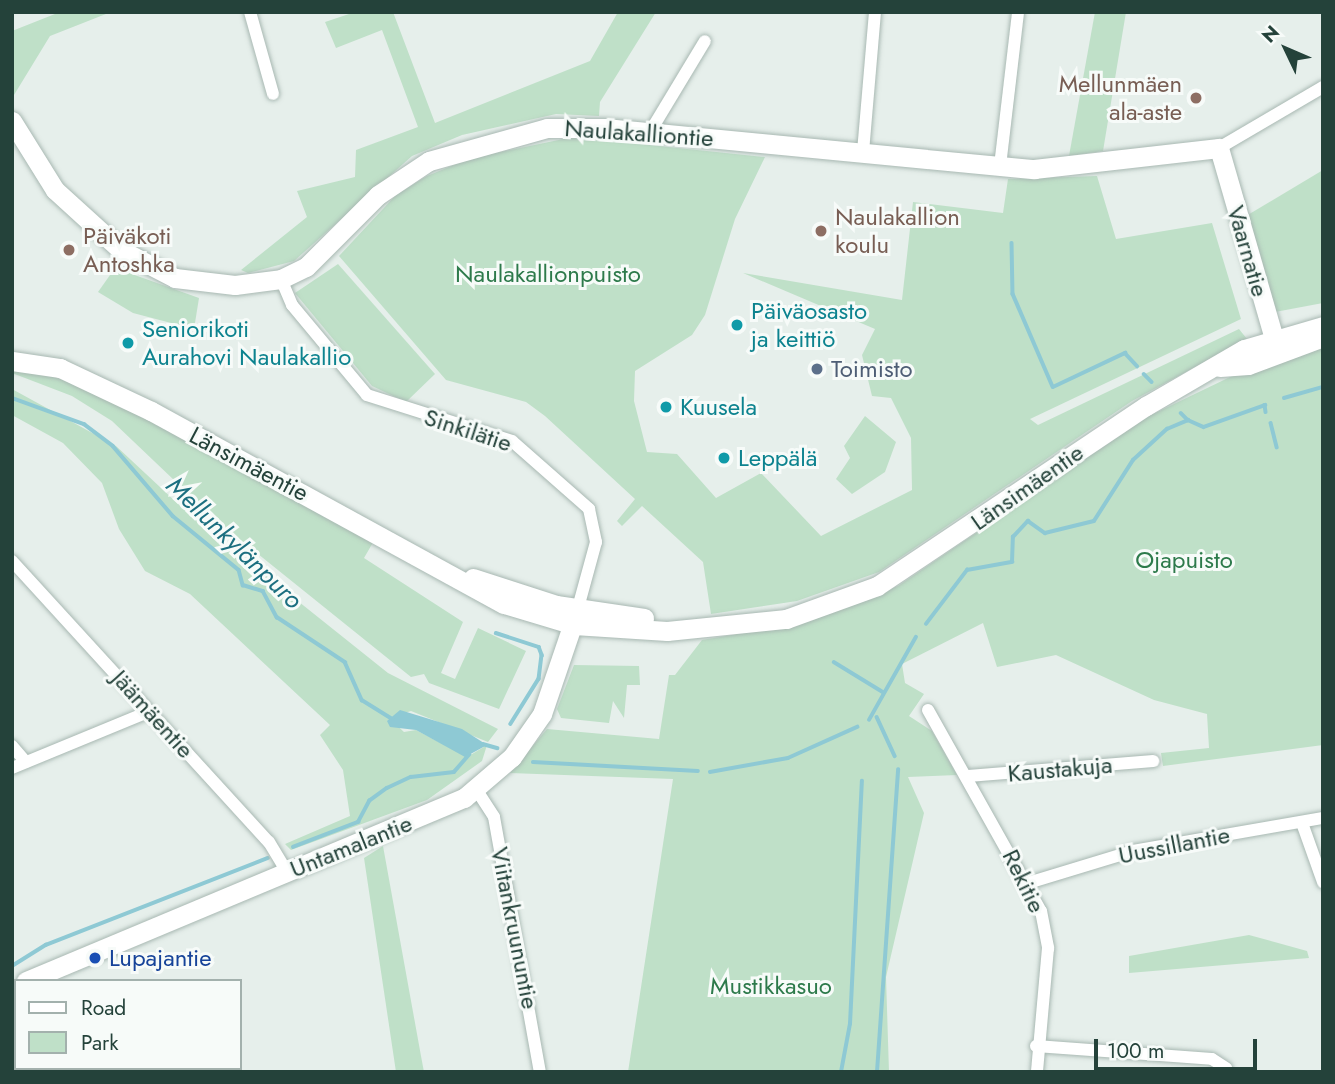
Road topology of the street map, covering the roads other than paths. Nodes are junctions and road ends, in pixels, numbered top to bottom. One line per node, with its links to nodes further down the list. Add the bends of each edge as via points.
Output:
1 (250, 12): 6 (street)
2 (875, 12): 10 (street)
3 (1018, 12): 11 (street)
4 (705, 41): 8 (street)
5 (1323, 87): 9 (street, Naulakalliontie)
6 (274, 94)
7 (12, 121): 12 (street, Naulakalliontie, via 55,190 137,261 197,283)
8 (650, 132): 10 (street, Naulakalliontie); 12 (street, Naulakalliontie, via 547,128 443,155 388,187 317,259)
9 (1219, 148): 11 (street, Naulakalliontie, via 1052,168); 15 (street, Vaarnatie)
10 (863, 152): 11 (street, Naulakalliontie)
11 (1000, 166)
12 (281, 279): 20 (street, Sinkilätie, via 292,305 367,395 512,441 589,509 596,542)
13 (1323, 326): 15 (street, Länsimäentie)
14 (1323, 338): 15 (street, Länsimäentie)
15 (1276, 346): 20 (street, Länsimäentie, via 1219,367 1146,406 911,567 834,603 752,623 688,627)
16 (12, 350): 18 (street, Länsimäentie)
17 (12, 361): 18 (street, Länsimäentie)
18 (40, 363): 20 (street, Länsimäentie, via 151,411 504,604)
19 (12, 561): 22 (street, Jäämäentie)
20 (576, 617): 28 (street, Untamalantie, via 542,714 512,757)
21 (928, 710): 27 (street, Rekitie)
22 (150, 711): 25 (street); 31 (street, Jäämäentie, via 277,852)
23 (12, 746): 25 (street)
24 (1153, 761): 27 (street, Kaustakuja)
25 (26, 762): 26 (street)
26 (12, 768)
27 (968, 776): 33 (street, Rekitie)
28 (476, 789): 31 (street, Untamalantie, via 444,809); 37 (street, Viitankruununtie, via 494,817)
29 (1323, 818): 30 (street, Uussillantie)
30 (1302, 823): 32 (street); 33 (street, Uussillantie, via 1172,842)
31 (287, 872): 34 (street, Untamalantie)
32 (1323, 882)
33 (1028, 883): 35 (street, Rekitie, via 1048,948)
34 (37, 979)
35 (1036, 1046): 36 (street, via 1212,1059); 38 (street, Rekitie)
36 (1226, 1068)
37 (540, 1072)
38 (1037, 1072)

